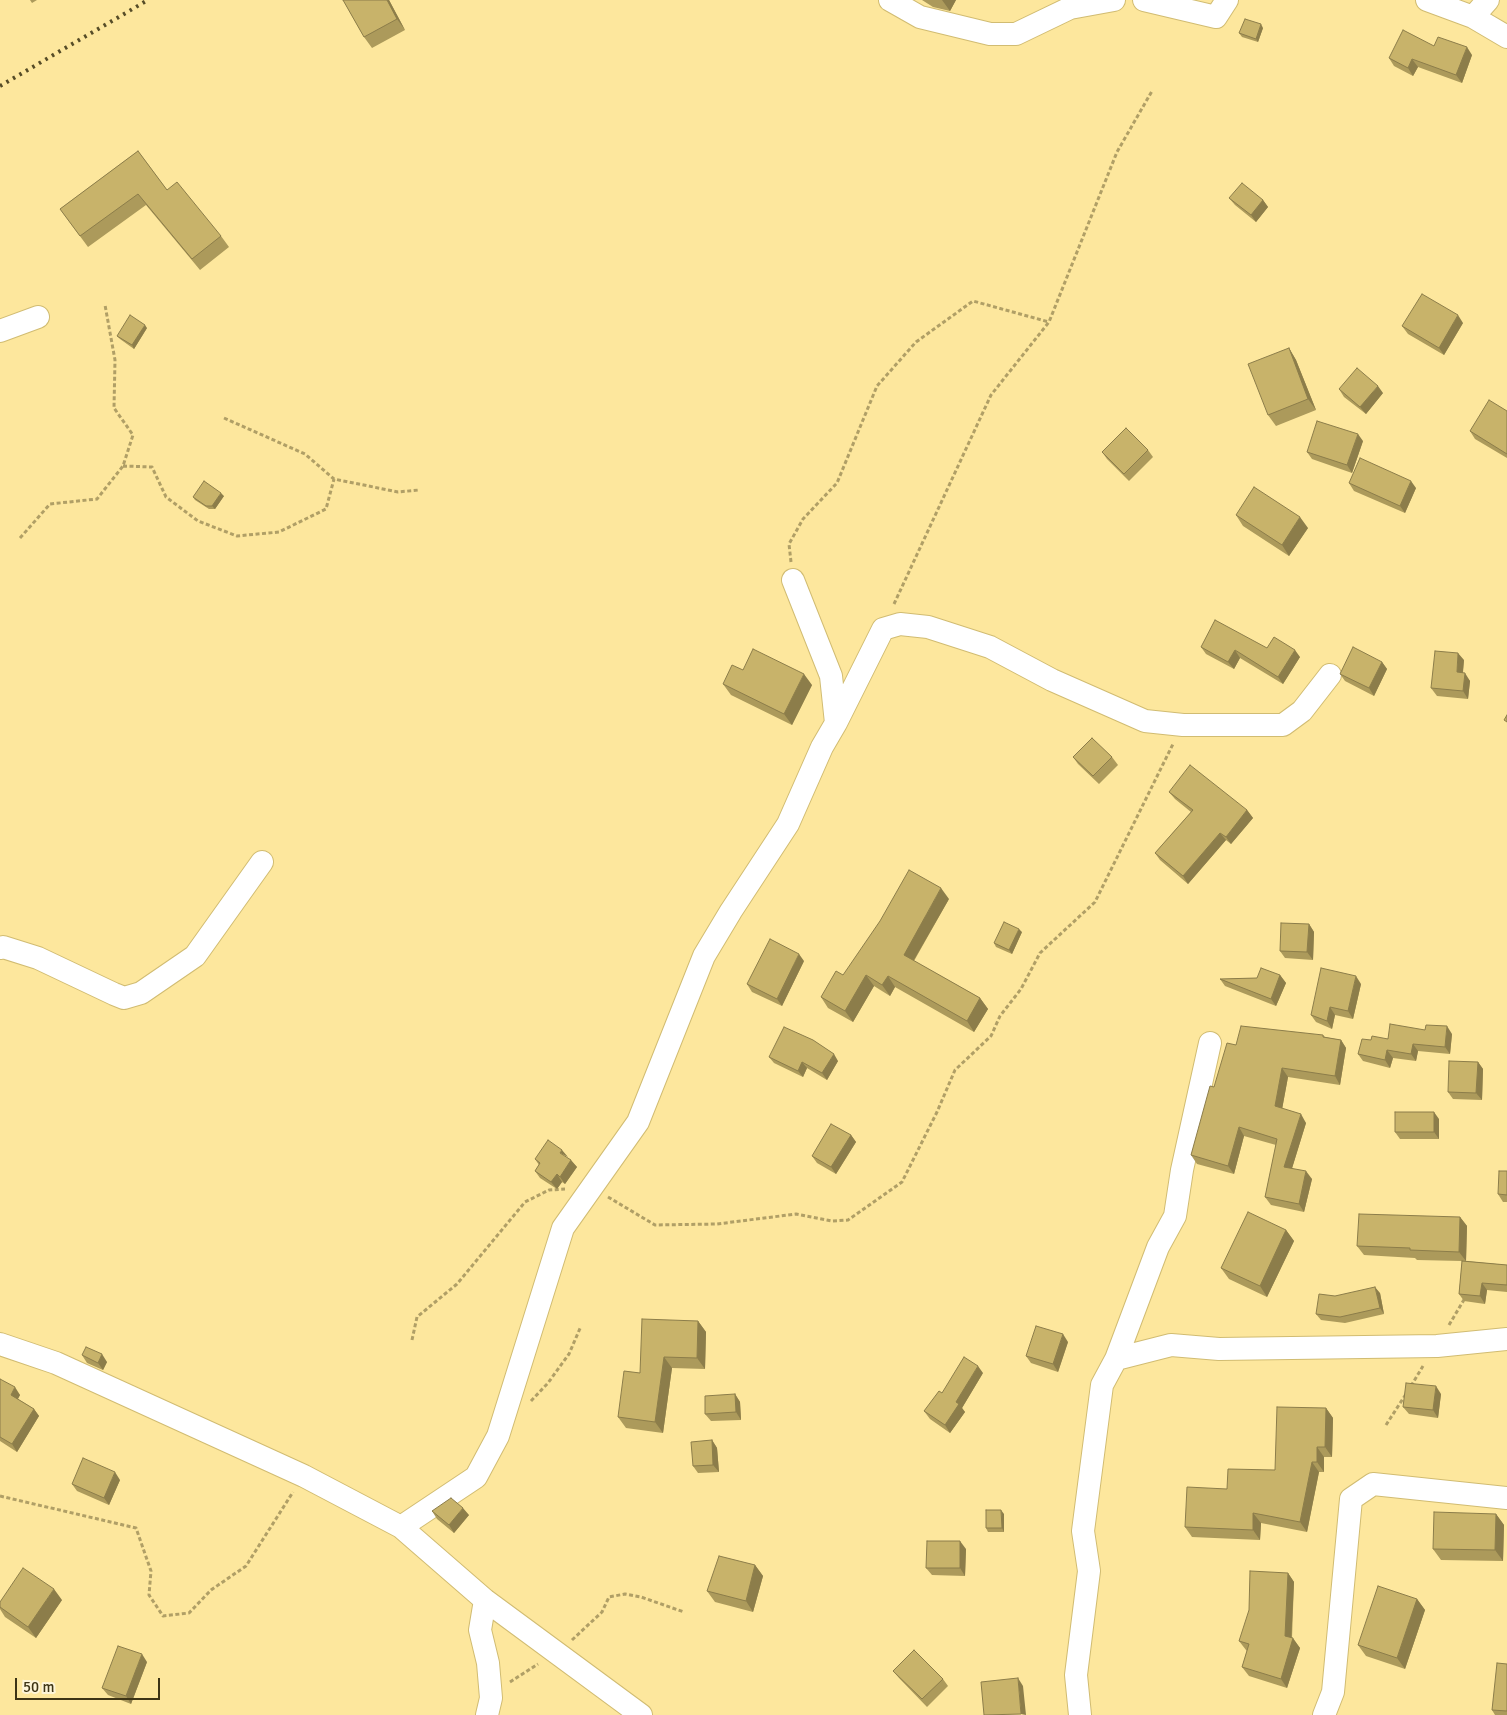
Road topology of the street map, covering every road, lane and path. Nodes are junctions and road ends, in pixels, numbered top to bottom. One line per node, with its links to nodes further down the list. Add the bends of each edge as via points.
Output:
1 (890, 0): 2 (street, via 920,17 990,34 1016,34 1070,8)
2 (1114, 0)
3 (1144, 0): 4 (street, via 1216,17)
4 (1228, 0)
5 (1427, 0): 7 (street)
6 (1488, 0): 7 (street)
7 (1473, 17): 8 (street)
8 (1507, 37)
9 (1152, 91): 12 (path, via 1117,152)
10 (105, 305): 15 (path, via 115,360 114,408 133,435)
11 (38, 317): 13 (street)
12 (1049, 322): 19 (path, via 973,301 916,342 877,386 837,483 803,519 789,544); 20 (path, via 991,395)
13 (0, 331)
14 (224, 418): 16 (path, via 305,454)
15 (123, 466): 16 (path, via 152,467 166,497 198,521 237,536 279,532 326,509); 18 (path, via 97,499 50,504)
16 (334, 479): 17 (path, via 398,492)
17 (419, 490)
18 (20, 538)
19 (793, 580): 22 (street, via 831,676)
20 (882, 629): 22 (street); 23 (street, via 900,624 928,627 990,647 1052,680 1145,722)
21 (1330, 675): 23 (street, via 1302,711 1283,725)
22 (836, 723): 27 (street, via 788,824 704,956 638,1122)
23 (1183, 725): 27 (path, via 1095,902 1040,953 991,1036 955,1070 902,1182 848,1220 832,1221 796,1214 685,1226 655,1225)
24 (262, 862): 25 (street, via 195,956 168,977 124,998 38,958 3,946)
25 (0, 948)
26 (1210, 1043): 32 (street, via 1175,1216 1158,1247)
27 (593, 1187): 30 (path, via 548,1190 525,1202 457,1284 417,1317); 37 (street, via 563,1228 498,1436 476,1477)
28 (581, 1326): 33 (path, via 569,1354)
29 (1507, 1339): 32 (street, via 1427,1346 1220,1349 1172,1346)
30 (412, 1340)
31 (0, 1344): 34 (street, via 56,1363)
32 (1116, 1359): 43 (street, via 1102,1385 1083,1531 1089,1572 1076,1676)
33 (530, 1403)
34 (304, 1476): 35 (path, via 246,1566 211,1590 189,1613 163,1616 149,1595 151,1572 136,1528); 37 (street)
35 (0, 1496)
36 (1507, 1498): 44 (street, via 1373,1484 1351,1499 1332,1692)
37 (401, 1527): 38 (street)
38 (485, 1600): 40 (street); 41 (street, via 480,1630 488,1663)
39 (684, 1612): 40 (path, via 641,1597 624,1594 609,1597 602,1612)
40 (558, 1653): 41 (path, via 496,1691); 42 (street)
41 (489, 1707)
42 (641, 1715)
43 (1080, 1715)
44 (1324, 1715)

